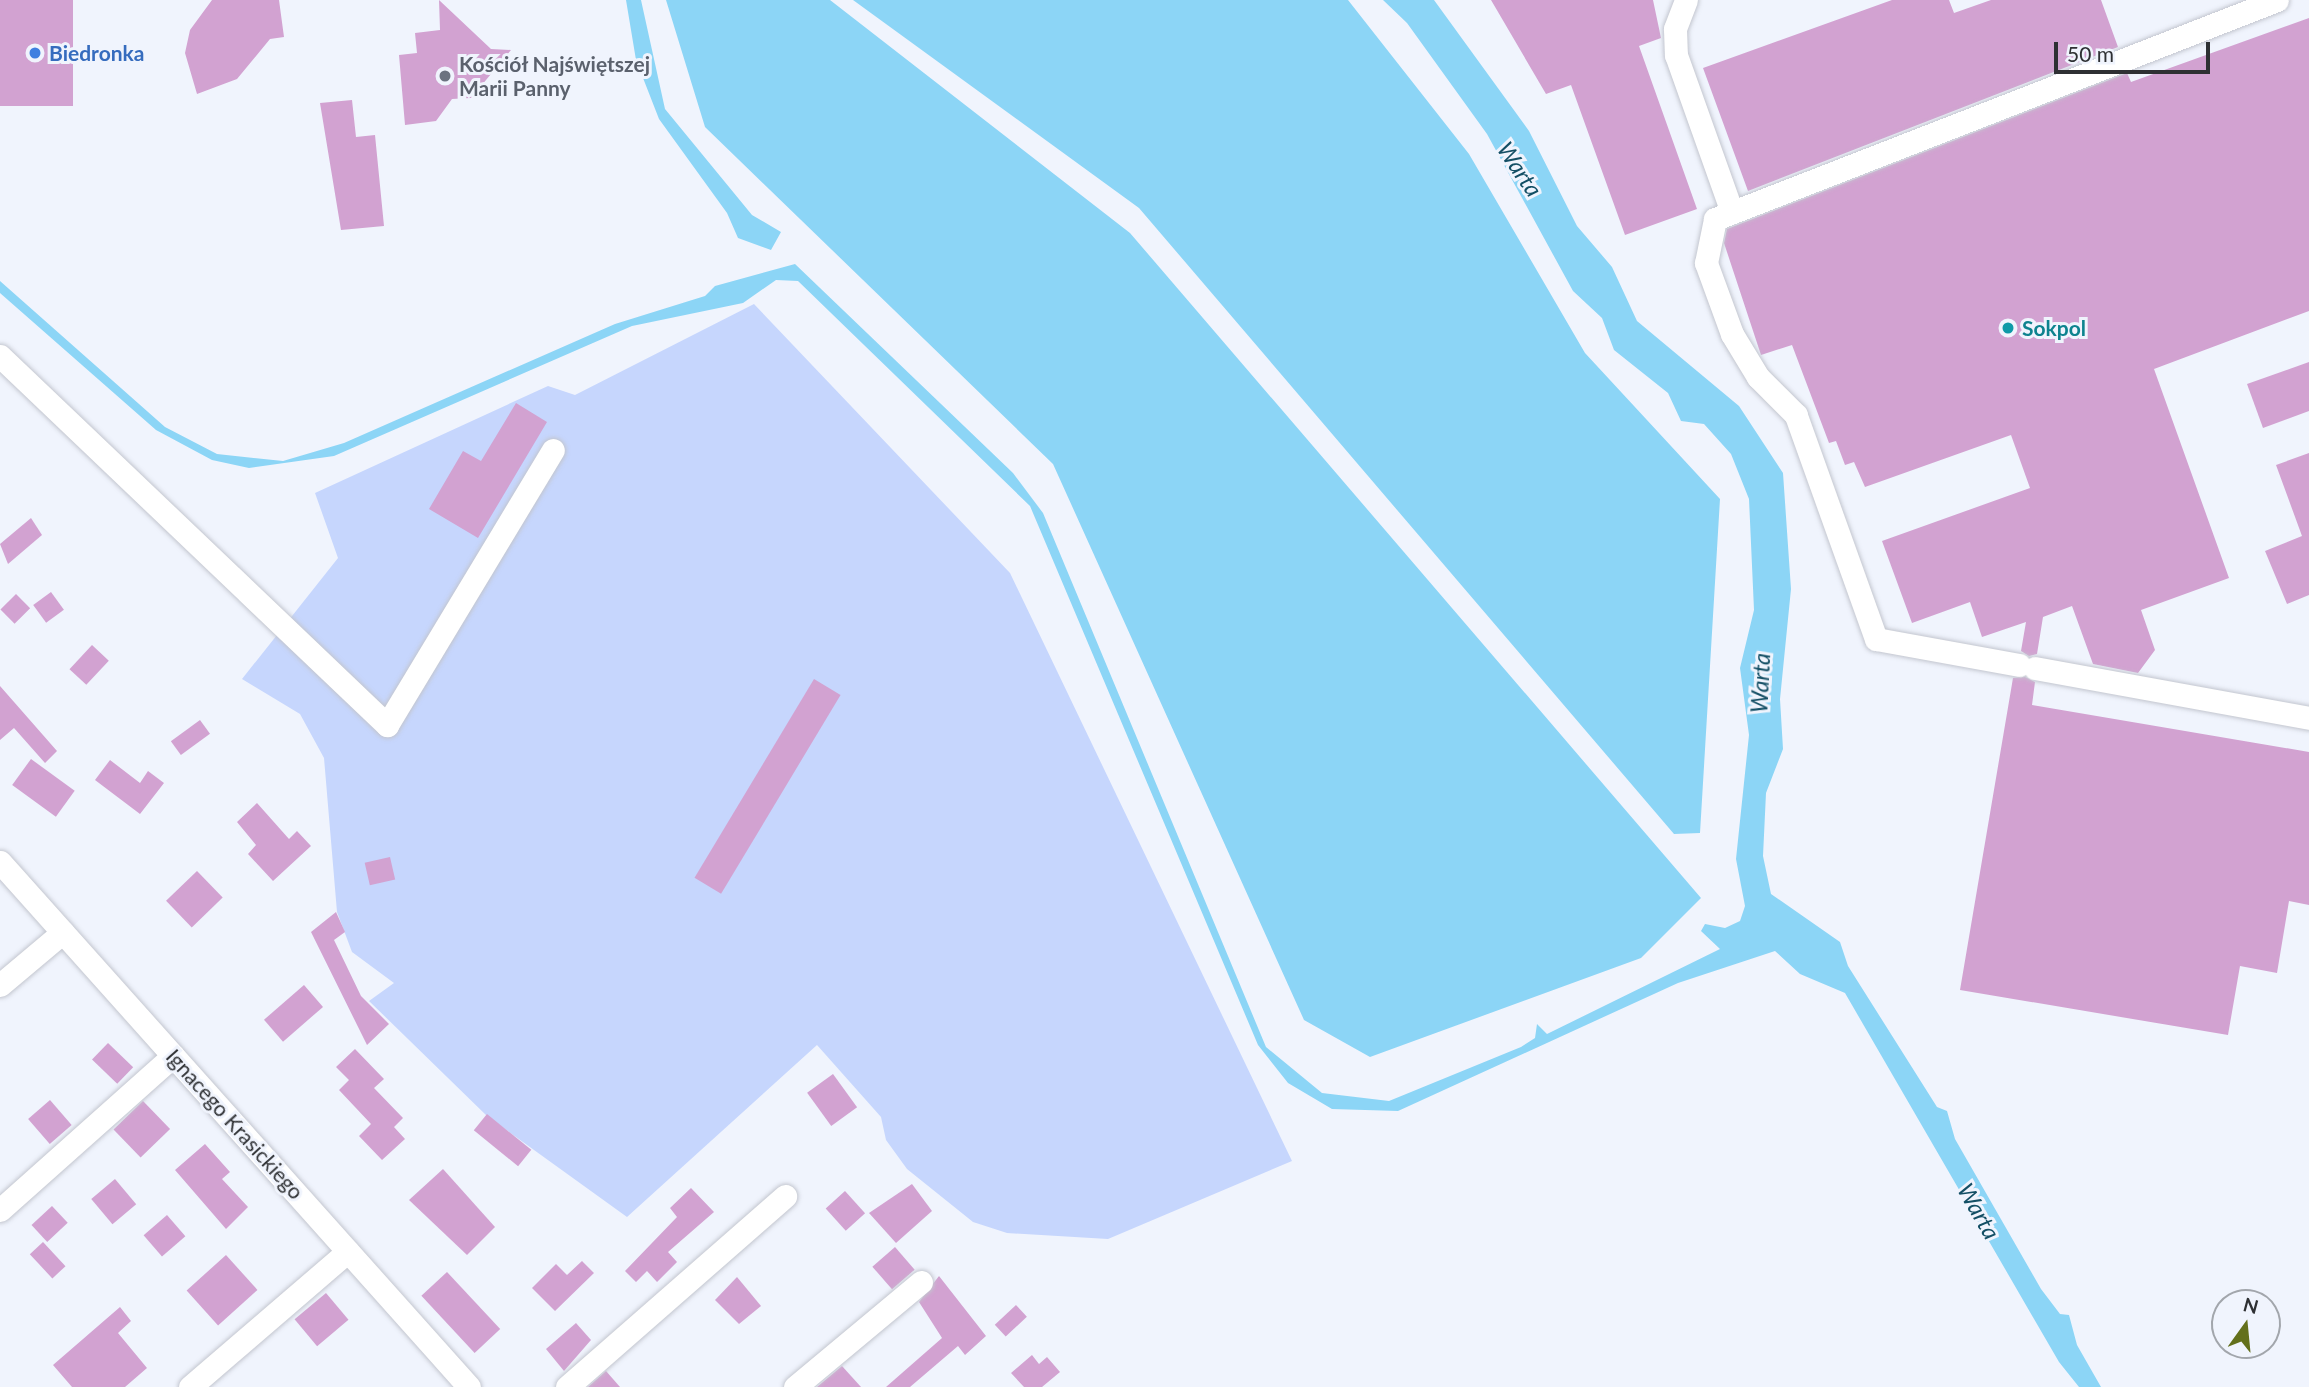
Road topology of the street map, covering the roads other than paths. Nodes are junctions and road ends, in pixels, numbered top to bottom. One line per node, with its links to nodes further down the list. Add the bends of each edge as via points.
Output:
1 (1686, 0): 3 (street, via 1675,29 1676,55)
2 (2277, 0): 3 (street)
3 (1732, 212): 6 (street, via 1715,219 1706,262 1732,334 1758,377 1796,415 1876,639)
4 (0, 356): 5 (street, via 387,726)
5 (553, 450)
6 (2309, 718)
7 (0, 862): 8 (street, Ignacego Krasickiego)
8 (63, 932): 9 (street); 10 (street, Ignacego Krasickiego)
9 (0, 985)
10 (173, 1056): 12 (street); 13 (street, Ignacego Krasickiego)
11 (785, 1196): 17 (street)
12 (0, 1210)
13 (348, 1251): 15 (street); 16 (street, Ignacego Krasickiego)
14 (921, 1282): 18 (street)
15 (190, 1387)
16 (469, 1387)
17 (567, 1387)
18 (795, 1387)

